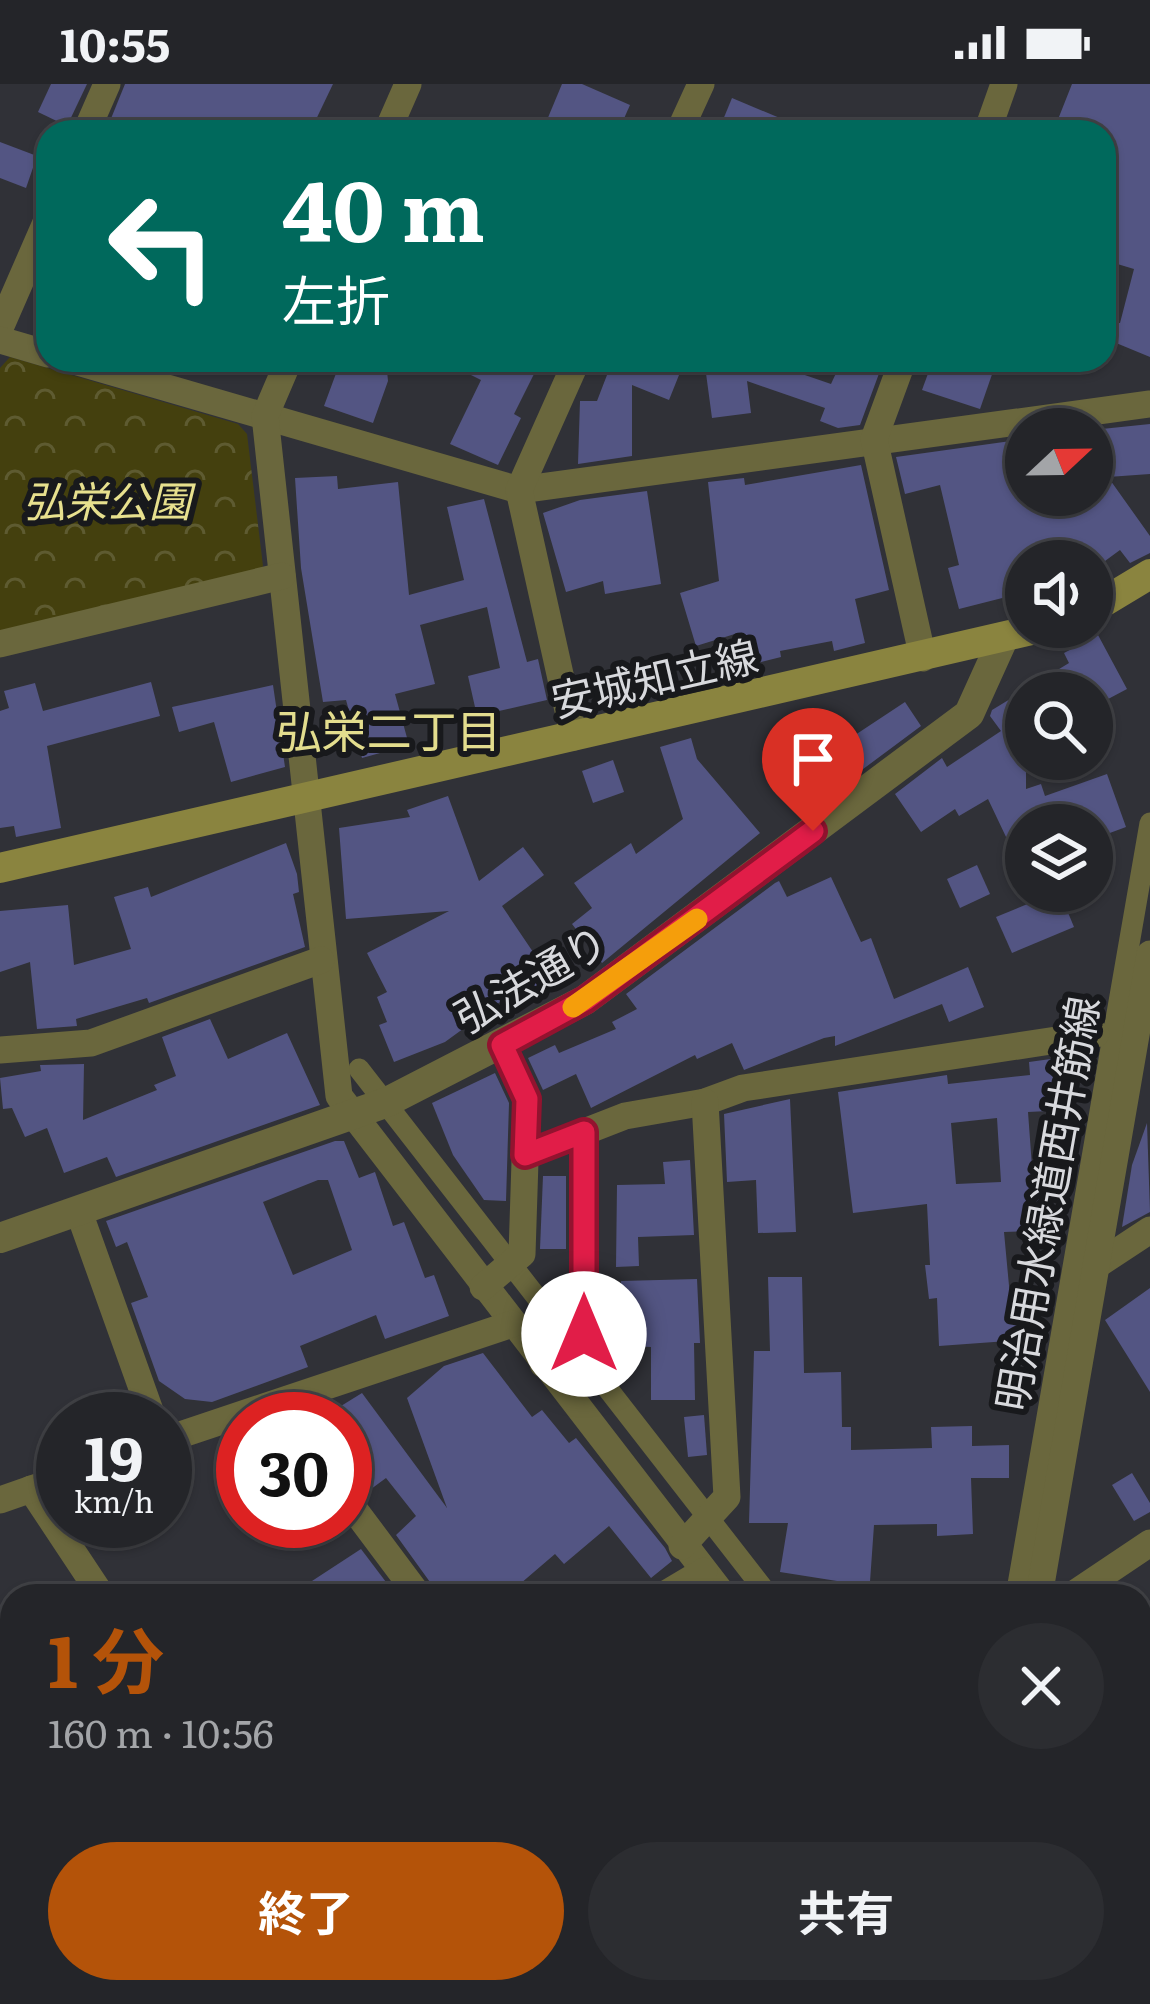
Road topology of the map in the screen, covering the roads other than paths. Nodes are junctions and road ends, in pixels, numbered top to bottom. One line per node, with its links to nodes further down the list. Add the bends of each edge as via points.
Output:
1 (107, 84): 5 (street)
2 (408, 84): 6 (street)
3 (701, 84): 7 (street)
4 (1004, 84): 8 (street)
5 (91, 120)
6 (392, 120)
7 (685, 120)
8 (991, 120)
9 (36, 246): 10 (street)
10 (0, 328)
11 (0, 340): 12 (street)
12 (36, 350)
13 (112, 372): 18 (street)
14 (284, 372): 18 (street)
15 (572, 372): 20 (street)
16 (899, 372): 19 (street)
17 (1150, 404): 19 (street)
18 (265, 416): 20 (street); 22 (street)
19 (874, 439): 20 (street); 26 (street)
20 (519, 490): 27 (street)
21 (1150, 574): 23 (main road)
22 (282, 576): 25 (street); 28 (street)
23 (1113, 596)
24 (1003, 639): 26 (main road, 安城知立線); 34 (street, 弘法通り, via 979,699 954,726 585,1000)
25 (0, 644)
26 (923, 658): 27 (main road, 安城知立線)
27 (574, 737): 28 (main road, 安城知立線)
28 (304, 798): 30 (main road, 安城知立線); 32 (street)
29 (1150, 823): 66 (street, 明治用水緑道西井筋線)
30 (0, 868)
31 (1150, 954): 46 (street)
32 (321, 960): 35 (street, via 91,1043); 39 (street, via 339,1096)
33 (1096, 1034): 37 (street, via 764,1085)
34 (502, 1045): 38 (street, 弘法通り); 41 (street, via 527,1099)
35 (0, 1050)
36 (359, 1069): 38 (street)
37 (705, 1102): 40 (street); 56 (street, via 727,1498)
38 (385, 1103): 39 (street, 弘法通り); 45 (street)
39 (353, 1116): 42 (street, 弘法通り); 47 (street)
40 (584, 1132): 41 (street); 49 (street, via 584,1334)
41 (525, 1155): 45 (street, via 522,1254)
42 (79, 1212): 44 (street, 弘法通り); 51 (street)
43 (1150, 1230): 46 (street)
44 (0, 1238)
45 (509, 1264): 47 (street); 49 (street)
46 (1096, 1265): 67 (street)
47 (483, 1287): 48 (street)
48 (512, 1324): 50 (street); 52 (street)
49 (571, 1344): 50 (street); 56 (street)
50 (543, 1364): 59 (street)
51 (143, 1392)
52 (334, 1392)
53 (36, 1488): 54 (street)
54 (31, 1490): 55 (street); 61 (street)
55 (0, 1500)
56 (708, 1518): 59 (street); 65 (street)
57 (372, 1533): 62 (street)
58 (1150, 1544): 68 (street)
59 (682, 1546): 60 (street)
60 (704, 1571): 63 (street); 64 (street)
61 (94, 1584)
62 (410, 1584)
63 (682, 1584)
64 (714, 1584)
65 (760, 1584)
66 (1018, 1584)
67 (1042, 1584)
68 (1089, 1584)

